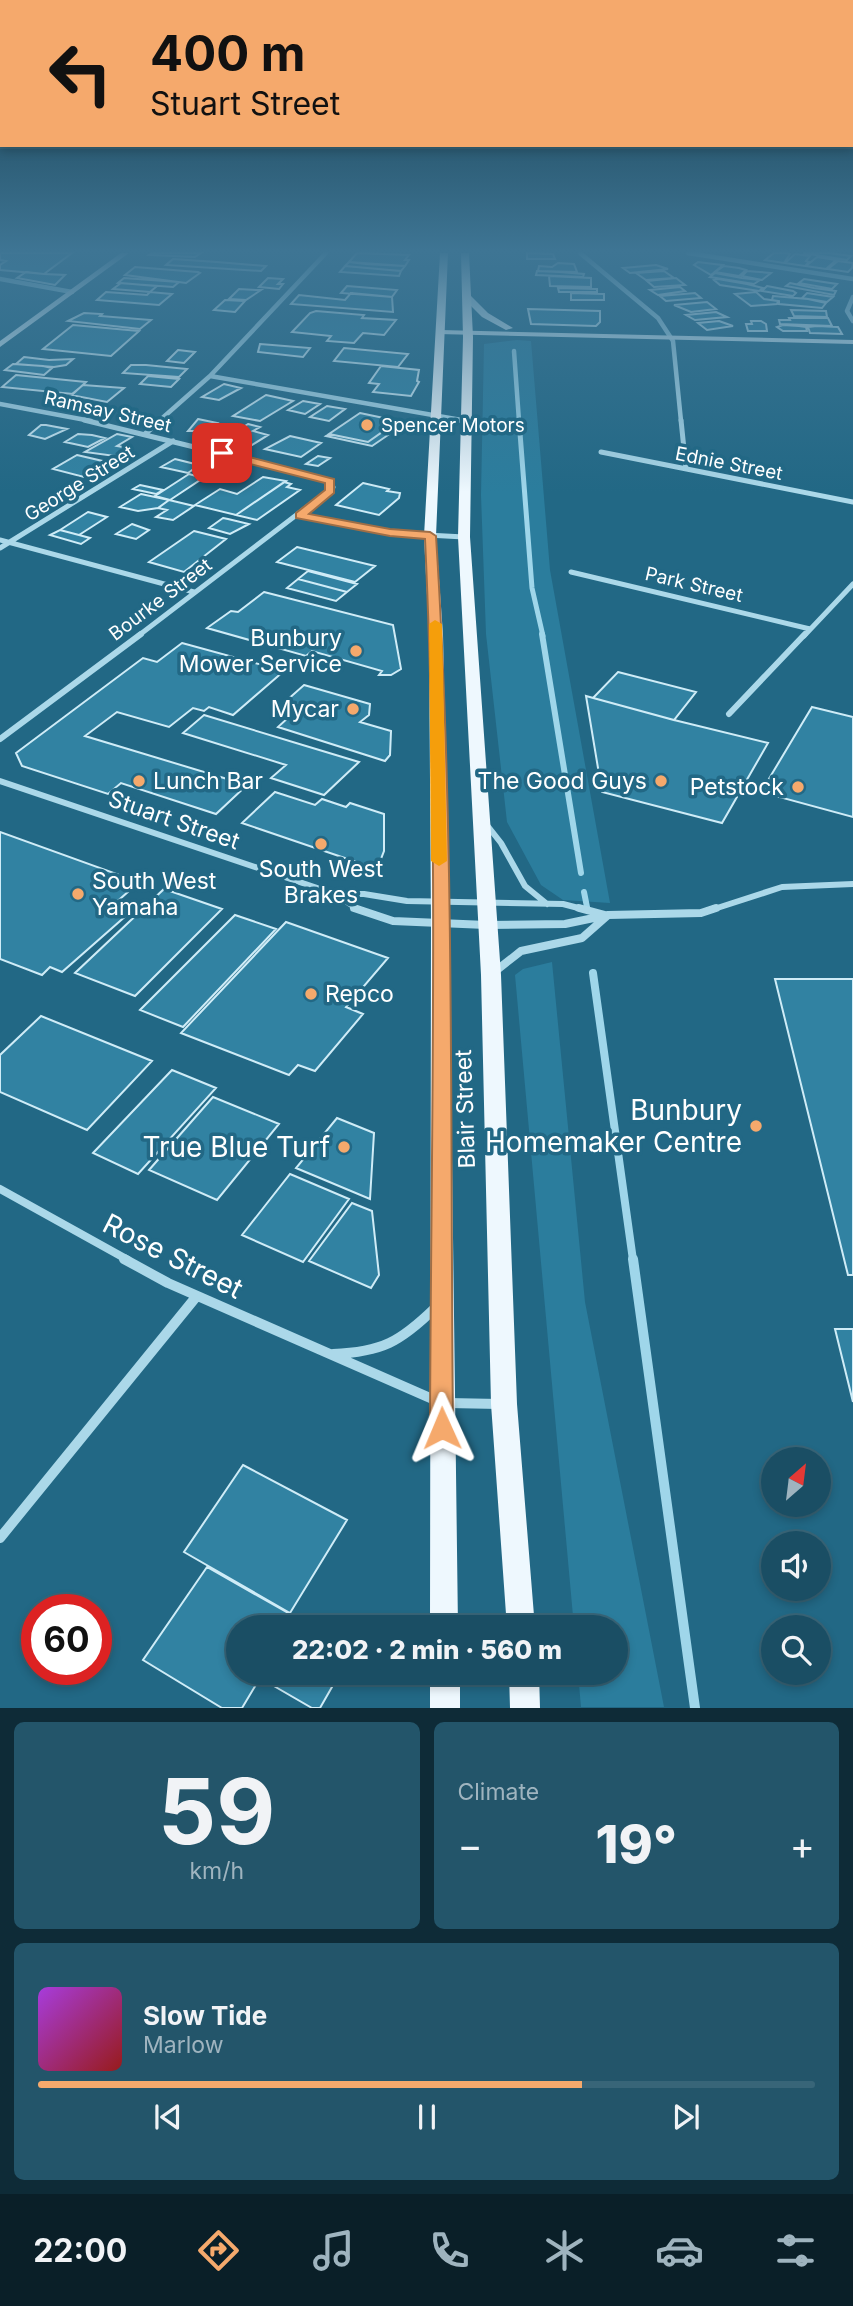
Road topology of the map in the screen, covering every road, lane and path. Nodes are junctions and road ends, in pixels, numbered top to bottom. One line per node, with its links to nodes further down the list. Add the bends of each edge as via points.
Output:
1 (17, 333): 13 (street)
2 (251, 333): 14 (street)
3 (441, 333): 16 (main road, Blair Street)
4 (455, 333): 10 (street)
5 (468, 333): 10 (main road, Blair Street)
6 (485, 333): 10 (street)
7 (553, 333): 9 (street); 11 (street)
8 (668, 333): 11 (street)
9 (527, 334): 10 (street); 10 (street)
10 (468, 336): 17 (main road, Blair Street)
11 (671, 337): 12 (street); 21 (street)
12 (853, 342)
13 (0, 345)
14 (210, 376): 16 (street); 18 (street)
15 (0, 404): 18 (street, Ramsay Street)
16 (438, 417): 17 (street); 25 (main road, Blair Street)
17 (467, 421): 26 (main road, Blair Street)
18 (145, 434): 19 (street, Ramsay Street)
19 (173, 441): 22 (street, Ramsay Street); 28 (street, George Street)
20 (600, 452): 21 (street, Ednie Street)
21 (686, 469): 23 (street, Ednie Street)
22 (330, 481): 24 (street, Bourke Street, via 330,491)
23 (853, 502)
24 (300, 515): 25 (street); 32 (street, Bourke Street)
25 (430, 536): 26 (street); 40 (main road, Blair Street, via 436,635)
26 (464, 537): 37 (main road, Blair Street)
27 (0, 540): 28 (street)
28 (9, 543): 29 (street, George Street); 32 (street)
29 (0, 548)
30 (570, 572): 33 (street, Park Street)
31 (853, 584): 33 (street)
32 (194, 592): 35 (street, Bourke Street)
33 (810, 629): 34 (street)
34 (729, 714)
35 (0, 739)
36 (0, 781): 39 (street, Stuart Street)
37 (481, 818): 41 (main road, Blair Street); 42 (street, via 525,886)
38 (853, 884): 43 (street, via 782,887 701,913)
39 (335, 894): 40 (street, Stuart Street); 44 (street, Stuart Street, via 353,908 393,921)
40 (439, 901): 41 (street, Stuart Street); 44 (main road, Blair Street)
41 (485, 904): 42 (street, Stuart Street); 45 (main road, Blair Street)
42 (547, 904): 43 (street, Stuart Street)
43 (608, 915): 45 (street, Stuart Street, via 565,924); 46 (street, via 582,938 521,951)
44 (440, 923): 45 (street, Stuart Street); 49 (main road, Blair Street)
45 (486, 925): 46 (main road, Blair Street)
46 (491, 975): 52 (main road, Blair Street)
47 (0, 1189): 48 (street, Rose Street)
48 (196, 1297): 50 (street, Rose Street); 53 (street)
49 (440, 1303): 50 (street, Rose Street, via 406,1337 372,1353); 51 (main road, Blair Street)
50 (329, 1354): 51 (street, Rose Street)
51 (441, 1403): 52 (street, Rose Street); 54 (main road, Blair Street)
52 (504, 1404): 55 (main road, Blair Street)
53 (0, 1538)
54 (444, 1615)
55 (520, 1615)
56 (445, 1685): 58 (main road)
57 (524, 1685): 59 (main road)
58 (445, 1707)
59 (525, 1707)

